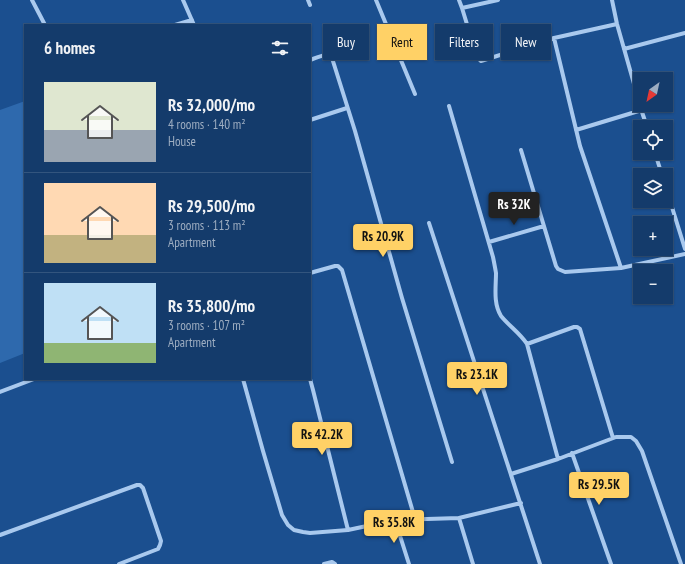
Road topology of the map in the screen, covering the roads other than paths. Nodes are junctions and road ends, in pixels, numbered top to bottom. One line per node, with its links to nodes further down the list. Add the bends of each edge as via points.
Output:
1 (32, 0): 11 (street)
2 (183, 0): 10 (street)
3 (308, 0): 8 (street)
4 (376, 0): 20 (street)
5 (459, 0): 9 (street)
6 (498, 0): 9 (street)
7 (612, 0): 14 (street)
8 (310, 5)
9 (462, 8): 16 (street, via 477,57 481,61)
10 (192, 20): 12 (street); 13 (street)
11 (44, 24)
12 (178, 24)
13 (194, 24)
14 (617, 24): 16 (street); 17 (street)
15 (685, 33): 17 (street)
16 (554, 38): 25 (street)
17 (624, 49): 19 (street)
18 (311, 60): 22 (street, via 327,55 332,58)
19 (633, 80)
20 (415, 94)
21 (449, 106): 30 (street)
22 (347, 108): 24 (street); 43 (street)
23 (635, 112): 25 (street)
24 (311, 120)
25 (576, 130): 33 (street)
26 (521, 150): 29 (street)
27 (672, 208): 31 (street)
28 (429, 223): 44 (street)
29 (544, 226): 30 (street); 33 (street, via 558,270 565,272)
30 (489, 242): 35 (street, via 495,266 497,307 502,317)
31 (685, 249)
32 (685, 254): 33 (street)
33 (621, 268)
34 (311, 273): 47 (street, via 338,266 342,270)
35 (527, 344): 40 (street, via 574,327 580,329); 42 (street)
36 (31, 380): 39 (street)
37 (243, 380): 49 (street, via 282,515 288,525 294,530 310,533)
38 (310, 380): 49 (street)
39 (0, 392)
40 (612, 438): 41 (street); 58 (street, via 630,438 636,441 642,451)
41 (572, 454): 42 (street); 57 (street)
42 (558, 459): 44 (street)
43 (452, 462)
44 (511, 474): 45 (street)
45 (521, 503): 46 (street); 56 (street)
46 (459, 518): 47 (street); 55 (street)
47 (415, 519): 48 (street)
48 (395, 520): 49 (street); 54 (street)
49 (348, 530)
50 (0, 535): 51 (street, via 140,485 161,541 160,545 154,551)
51 (119, 564)
52 (324, 564): 53 (street)
53 (335, 564)
54 (409, 564)
55 (473, 564)
56 (540, 564)
57 (611, 564)
58 (681, 564)

